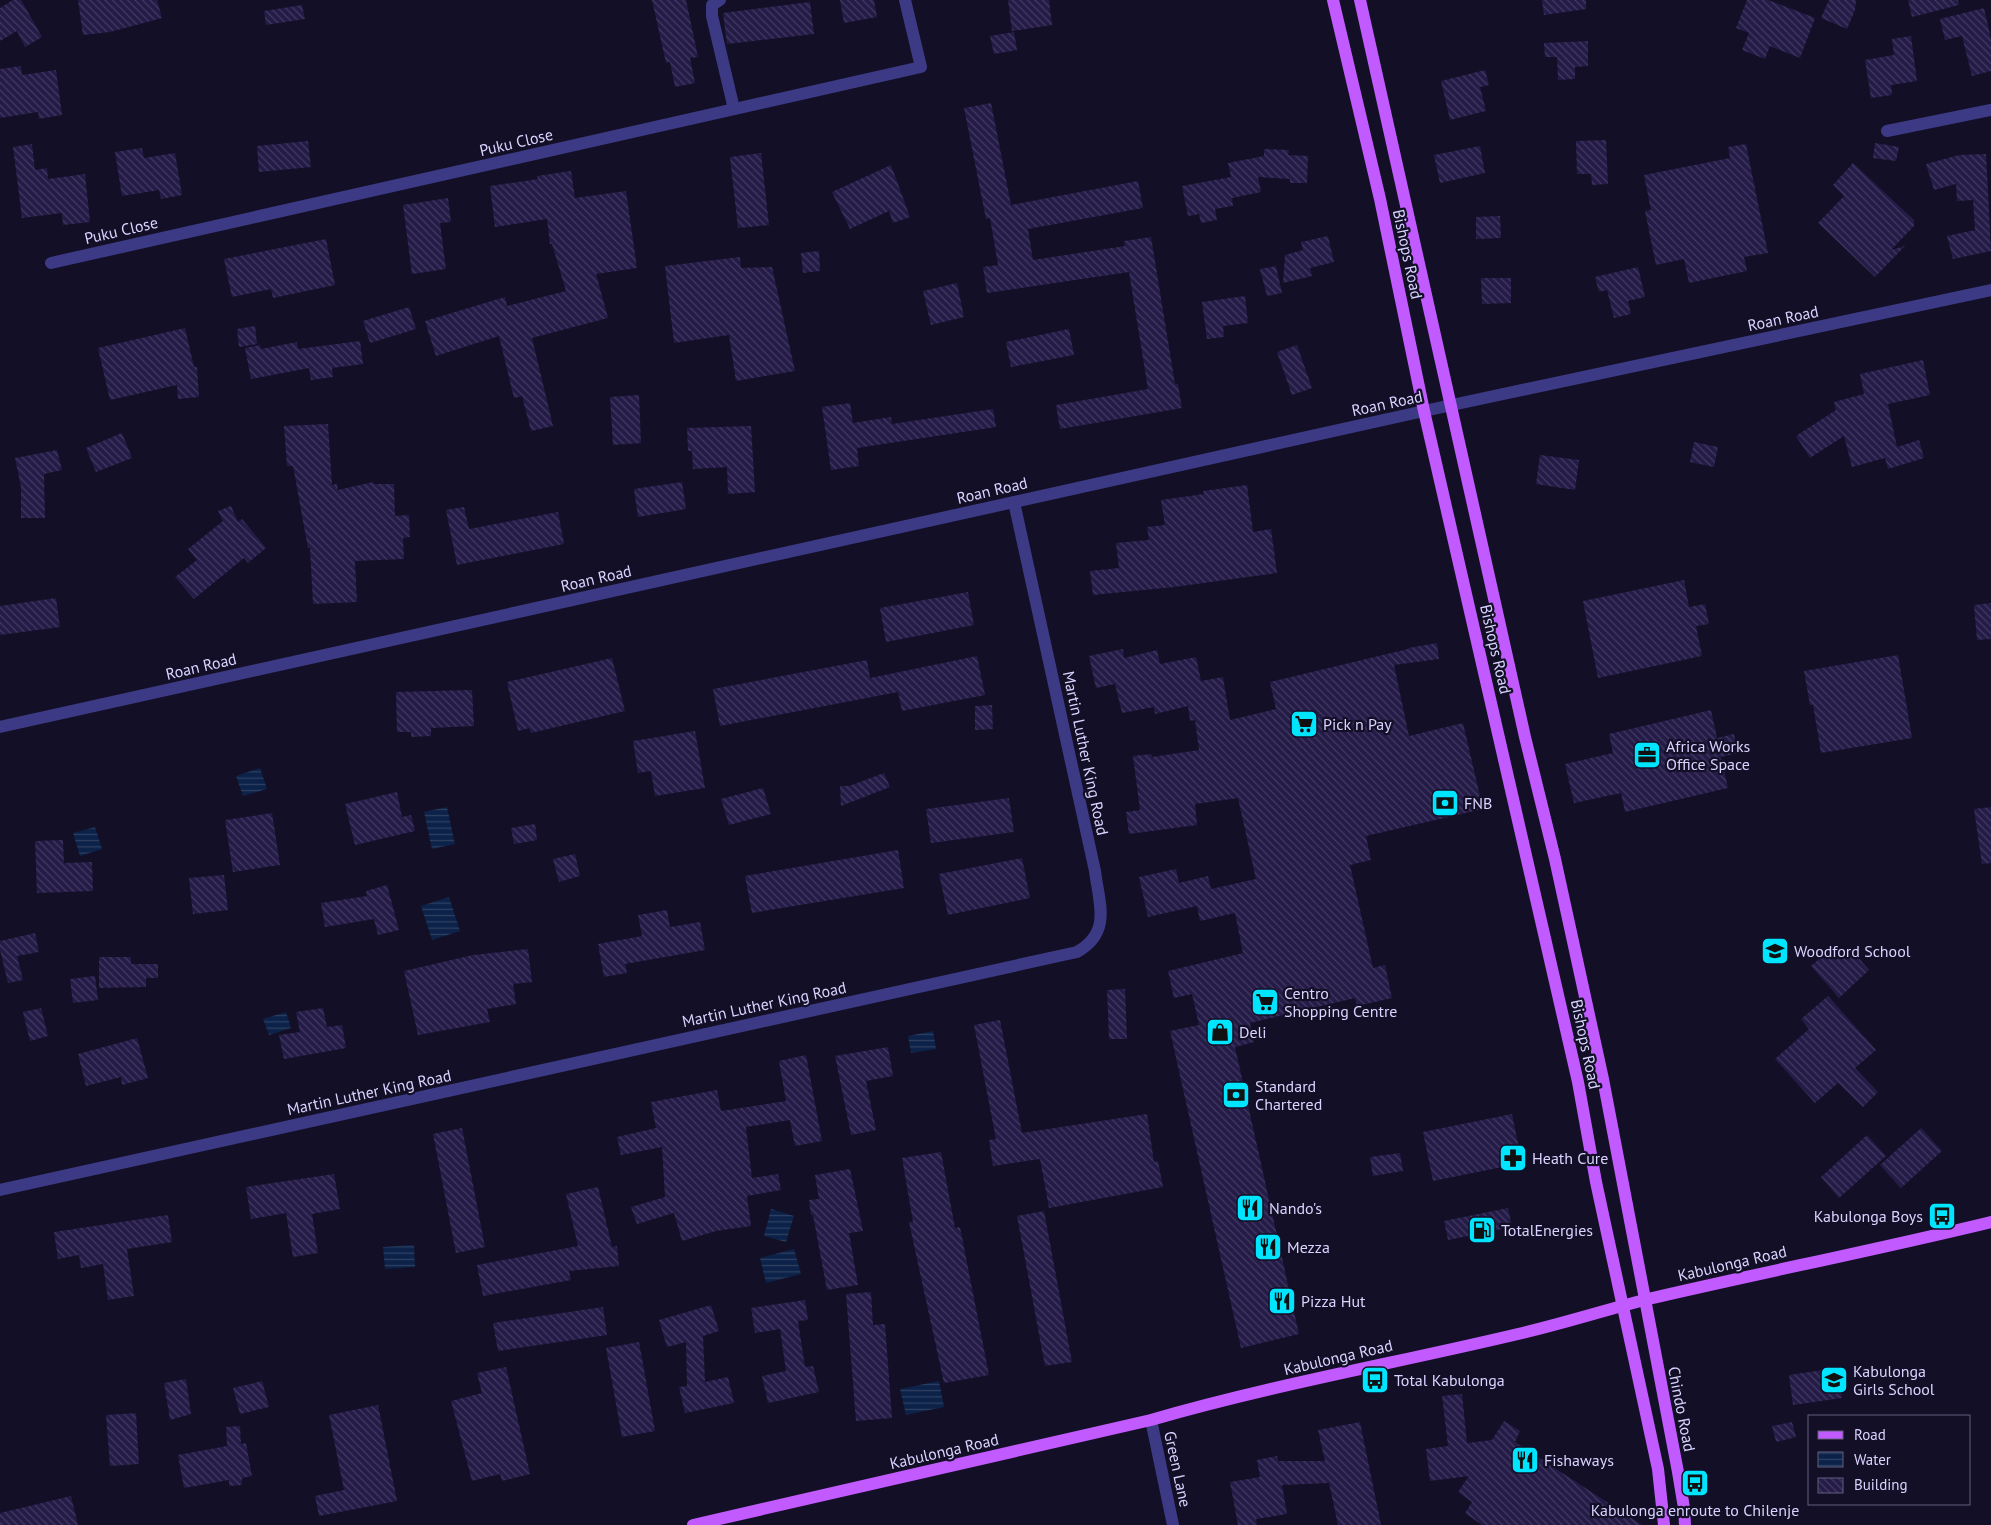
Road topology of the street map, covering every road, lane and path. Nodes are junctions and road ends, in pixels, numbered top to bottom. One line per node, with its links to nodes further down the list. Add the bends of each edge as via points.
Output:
1 (720, 0): 5 (street, via 712,5 712,16)
2 (905, 0): 5 (street, Puku Close, via 920,67)
3 (1333, 0): 11 (main road, Bishops Road, via 1380,199)
4 (1364, 0): 10 (main road, Bishops Road)
5 (734, 109): 8 (street, Puku Close)
6 (1991, 110): 7 (street)
7 (1888, 131)
8 (51, 263)
9 (1991, 290): 10 (street, Roan Road)
10 (1450, 406): 11 (street, Roan Road); 16 (main road, Bishops Road, via 1603,1079)
11 (1424, 411): 12 (street, Roan Road); 17 (main road, Bishops Road, via 1559,994)
12 (1014, 502): 13 (street, Roan Road); 14 (street, Martin Luther King Road, via 1094,871 1101,920 1089,945 1076,952)
13 (0, 727)
14 (0, 1190)
15 (1991, 1222): 16 (main road, Kabulonga Road)
16 (1644, 1300): 17 (main road, Kabulonga Road); 22 (main road, Chindo Road, via 1678,1472)
17 (1623, 1306): 18 (main road, Kabulonga Road, via 1519,1334 1217,1401); 21 (main road, via 1658,1469)
18 (1151, 1420): 19 (main road, Kabulonga Road); 20 (street, Green Lane)
19 (693, 1525)
20 (1173, 1525)
21 (1664, 1525)
22 (1685, 1525)

